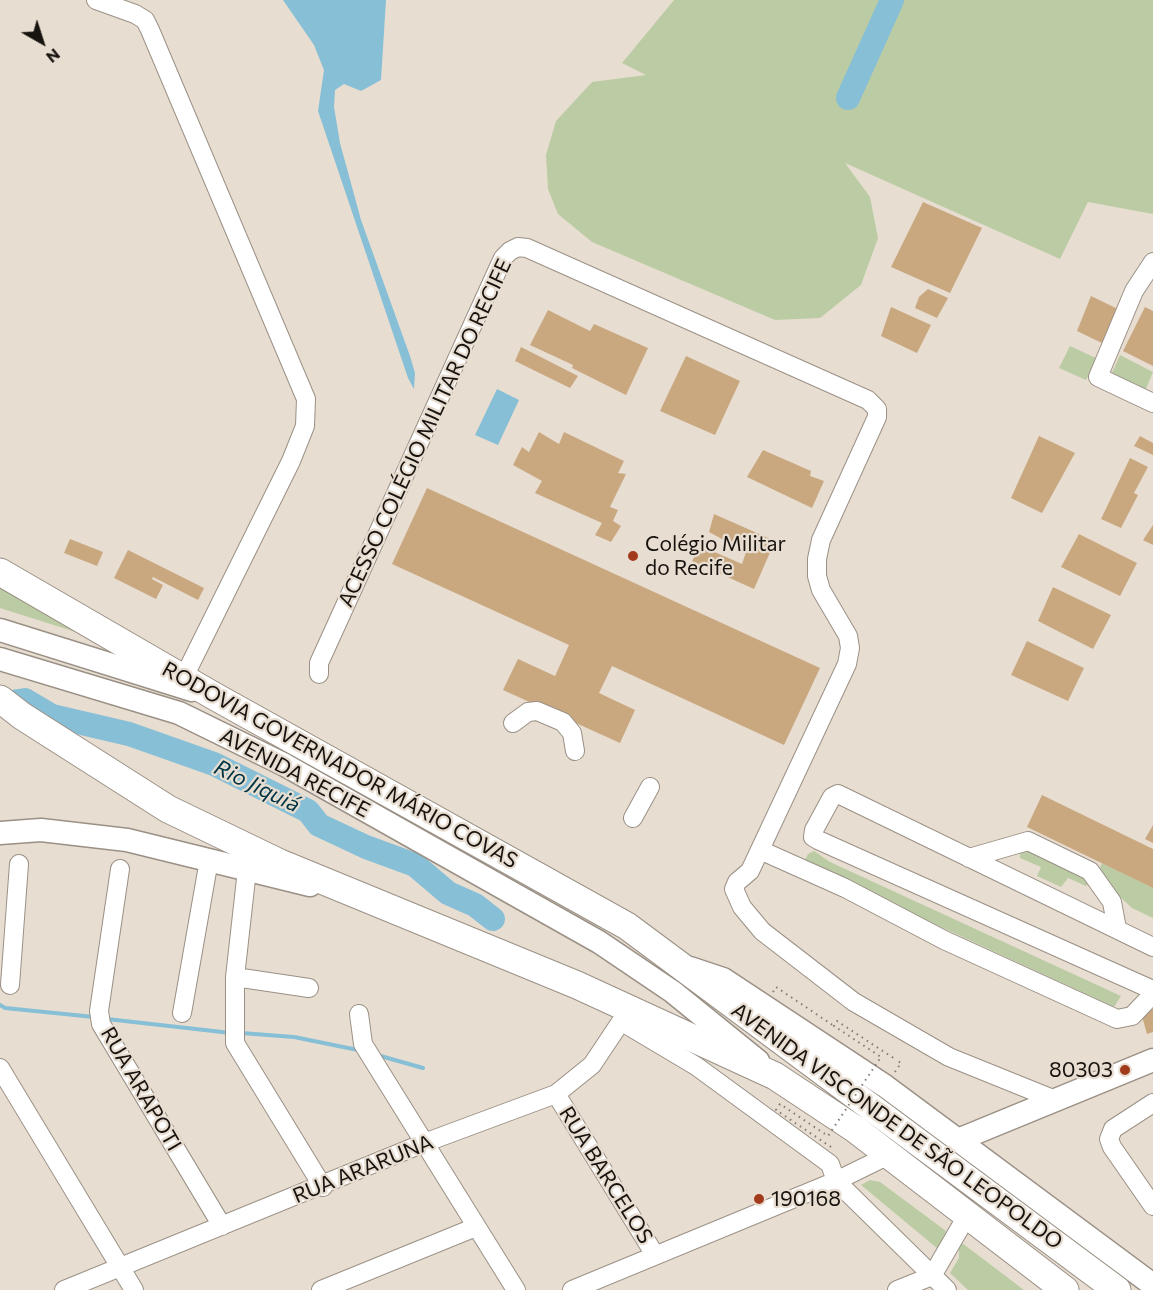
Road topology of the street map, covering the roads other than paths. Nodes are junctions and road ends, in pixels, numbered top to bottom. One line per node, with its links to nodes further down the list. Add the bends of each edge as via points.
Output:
1 (96, 0): 8 (street, via 145,20 306,399 305,426 291,461)
2 (1153, 262): 3 (street, via 1134,291 1098,377)
3 (1153, 403)
4 (0, 572): 8 (highway, RODOVIA GOVERNADOR MÁRIO COVAS)
5 (0, 630): 9 (main road, AVENIDA RECIFE)
6 (0, 659): 36 (main road, AVENIDA RECIFE, via 179,713 285,765 599,942 673,992)
7 (319, 674): 16 (street, ACESSO COLÉGIO MILITAR DO RECIFE, via 319,663 503,258 518,247 527,248 868,400 877,409 877,417 821,540 817,559 821,590 848,636 847,664)
8 (184, 677): 9 (highway, RODOVIA GOVERNADOR MÁRIO COVAS)
9 (214, 696): 26 (highway, RODOVIA GOVERNADOR MÁRIO COVAS, via 627,926)
10 (0, 699): 22 (highway, AVENIDA VISCONDE DE SÃO LEOPOLDO, via 168,809)
11 (513, 723): 12 (street, via 528,712 537,711 563,722 572,732)
12 (575, 751)
13 (650, 787): 14 (street)
14 (633, 818)
15 (0, 833): 18 (main road, AVENIDA VISCONDE DE SÃO LEOPOLDO, via 69,832 127,840)
16 (760, 850): 30 (street, via 1117,1019 1132,1016); 38 (street, ACESSO COLÉGIO MILITAR DO RECIFE, via 750,871 734,889 741,907 762,931 854,1002 939,1051)
17 (969, 858): 24 (street); 24 (street, via 1028,841 1090,871 1112,902); 30 (street, via 838,794 832,797 813,837)
18 (209, 860): 21 (main road, AVENIDA VISCONDE DE SÃO LEOPOLDO); 31 (street)
19 (19, 864): 23 (street)
20 (120, 869): 47 (street, RUA ARAPOTI, via 100,1017)
21 (247, 870): 22 (main road, AVENIDA VISCONDE DE SÃO LEOPOLDO); 27 (street)
22 (363, 899): 33 (highway, AVENIDA VISCONDE DE SÃO LEOPOLDO)
23 (7, 929): 28 (street)
24 (1116, 929): 25 (street)
25 (1153, 947)
26 (677, 963): 40 (main road, AVENIDA VISCONDE DE SÃO LEOPOLDO, via 723,979 748,994); 61 (highway, AVENIDA VISCONDE DE SÃO LEOPOLDO)
27 (235, 977): 29 (street); 44 (street, via 235,1034)
28 (10, 985)
29 (309, 988)
30 (1153, 992)
31 (182, 1013)
32 (359, 1014): 41 (street, via 363,1044)
33 (626, 1015): 36 (highway, AVENIDA VISCONDE DE SÃO LEOPOLDO); 37 (street, RUA ARARUNA, via 592,1065); 43 (street, via 830,1164)
34 (1153, 1060): 38 (main road)
35 (0, 1068): 50 (street)
36 (775, 1076): 42 (highway, AVENIDA VISCONDE DE SÃO LEOPOLDO)
37 (556, 1094): 41 (street, RUA ARARUNA); 49 (street, RUA BARCELOS)
38 (1053, 1099): 40 (main road)
39 (1153, 1103): 45 (street, via 1113,1129 1109,1138)
40 (958, 1140): 52 (main road, AVENIDA VISCONDE DE SÃO LEOPOLDO)
41 (424, 1143): 44 (street, RUA ARARUNA); 48 (street)
42 (889, 1155): 43 (street); 46 (highway, AVENIDA VISCONDE DE SÃO LEOPOLDO)
43 (836, 1181): 49 (street); 51 (street)
44 (323, 1187): 47 (street, RUA ARARUNA)
45 (1150, 1194)
46 (968, 1214): 51 (street); 60 (highway, AVENIDA VISCONDE DE SÃO LEOPOLDO)
47 (222, 1226): 50 (street, RUA ARARUNA)
48 (476, 1227): 55 (street); 56 (street)
49 (655, 1255): 57 (street)
50 (121, 1267): 53 (street, RUA ARARUNA); 54 (street)
51 (932, 1276): 58 (street); 59 (street)
52 (1153, 1285)
53 (64, 1290)
54 (134, 1290)
55 (321, 1290)
56 (516, 1290)
57 (572, 1290)
58 (897, 1290)
59 (947, 1290)
60 (1065, 1290)
61 (1117, 1290)

